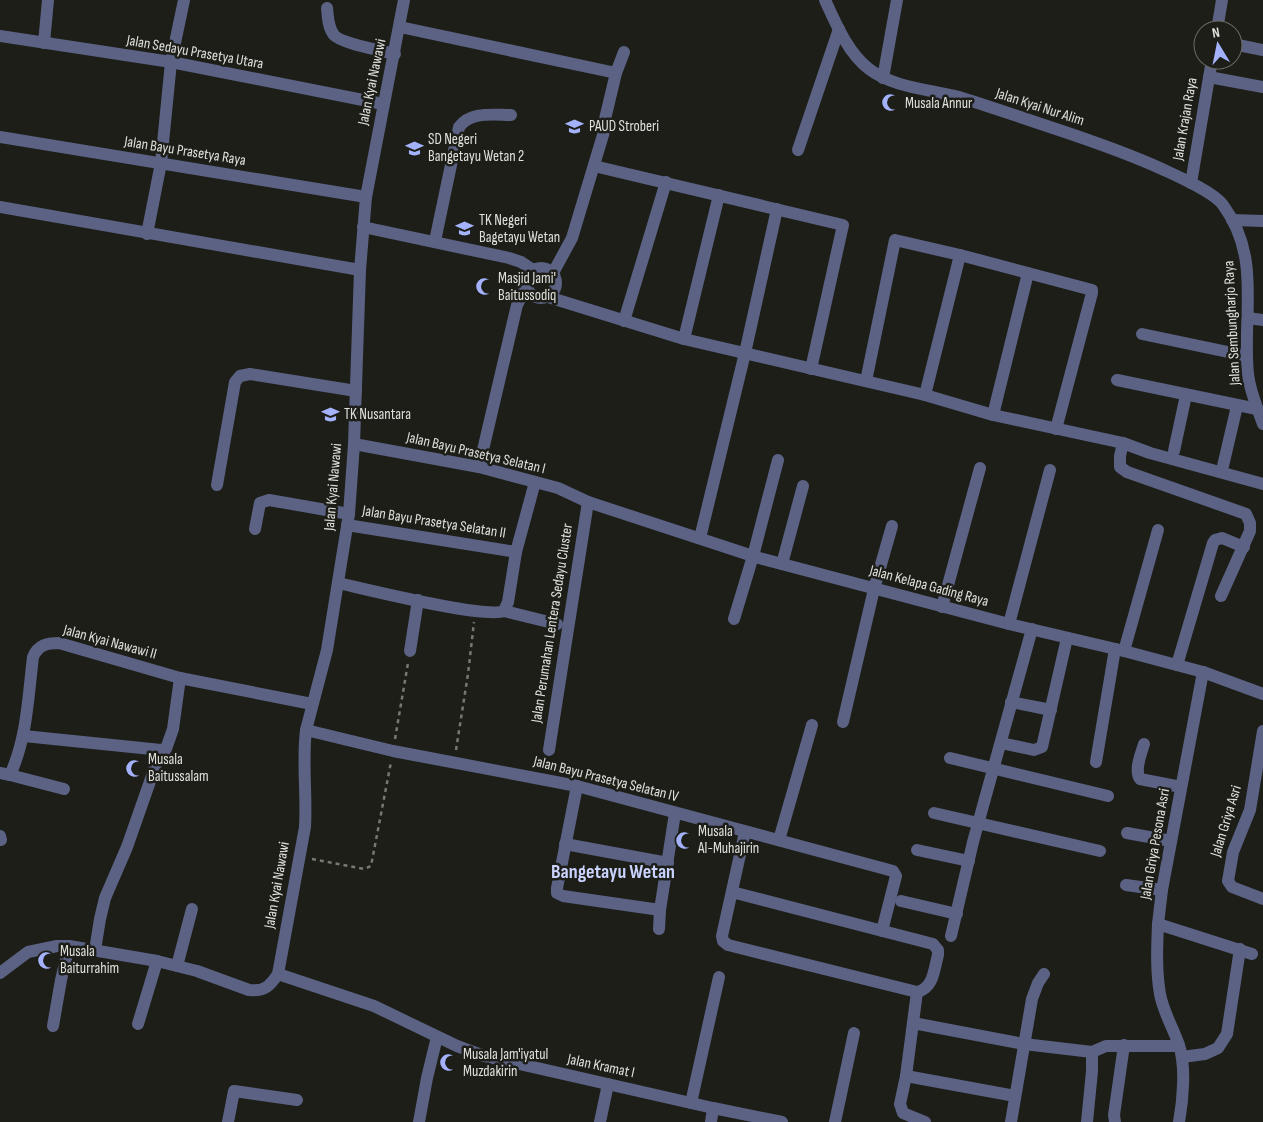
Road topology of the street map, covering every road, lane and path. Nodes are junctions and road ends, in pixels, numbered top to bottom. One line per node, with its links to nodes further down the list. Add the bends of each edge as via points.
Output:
1 (48, 0): 12 (street)
2 (184, 0): 17 (street)
3 (404, 0): 9 (street, Jalan Kyai Nawawi)
4 (825, 0): 10 (street, Jalan Kyai Nur Alim)
5 (897, 0): 21 (street)
6 (1222, 0): 8 (street)
7 (327, 8): 16 (street, via 334,36 342,41)
8 (1219, 20)
9 (400, 27): 16 (street, Jalan Kyai Nawawi); 19 (street)
10 (840, 29): 21 (street, Jalan Kyai Nur Alim, via 856,58); 26 (street)
11 (0, 36): 12 (street, Jalan Sedayu Prasetya Utara)
12 (44, 43): 17 (street, Jalan Sedayu Prasetya Utara)
13 (1243, 46): 14 (street)
14 (1263, 50)
15 (624, 52): 19 (street)
16 (395, 54): 23 (street, Jalan Kyai Nawawi)
17 (172, 62): 23 (street, Jalan Sedayu Prasetya Utara); 27 (street)
18 (1210, 70): 20 (street, Jalan Krajan Raya)
19 (616, 72): 28 (street)
20 (1209, 77): 22 (street); 30 (street, Jalan Krajan Raya)
21 (883, 78): 30 (street, Jalan Kyai Nur Alim, via 957,97 1131,154)
22 (1263, 87)
23 (383, 104): 32 (street, Jalan Kyai Nawawi)
24 (511, 115): 39 (street, via 471,116 460,127)
25 (0, 136): 27 (street, Jalan Bayu Prasetya Raya)
26 (798, 150)
27 (161, 163): 32 (street, Jalan Bayu Prasetya Raya); 38 (street)
28 (594, 166): 29 (street); 43 (street, via 572,238)
29 (666, 182): 31 (street); 49 (street)
30 (1191, 183): 35 (street, Jalan Kyai Nur Alim, via 1218,200)
31 (719, 195): 34 (street); 51 (street)
32 (366, 197): 37 (street, Jalan Kyai Nawawi)
33 (0, 207): 38 (street)
34 (777, 209): 52 (street); 54 (street, via 843,225)
35 (1232, 220): 36 (street); 47 (street, Jalan Sembungharjo Raya, via 1246,260)
36 (1263, 221)
37 (363, 227): 39 (street); 41 (street, Jalan Kyai Nawawi)
38 (147, 234): 41 (street)
39 (435, 241): 42 (street, via 509,258)
40 (960, 255): 44 (street); 56 (street, via 896,234); 58 (street)
41 (360, 270): 57 (street, Jalan Kyai Nawawi)
42 (533, 270): 43 (street, via 544,268); 45 (street, via 526,278)
43 (553, 273): 46 (street, via 557,284)
44 (1028, 273): 62 (street); 64 (street, via 1089,288 1092,292)
45 (526, 287): 46 (street, via 532,295); 70 (street, via 517,305)
46 (548, 296): 49 (street)
47 (1248, 318): 48 (street); 53 (street, Jalan Sembungharjo Raya)
48 (1263, 320)
49 (624, 321): 51 (street)
50 (1142, 334): 53 (street)
51 (684, 339): 52 (street)
52 (745, 353): 54 (street); 82 (street)
53 (1247, 356): 61 (street, Jalan Sembungharjo Raya, via 1250,386)
54 (811, 369): 56 (street)
55 (1116, 380): 59 (street)
56 (866, 381): 58 (street)
57 (356, 391): 65 (street, Jalan Kyai Nawawi); 75 (street, via 250,374 240,376 235,382)
58 (925, 395): 62 (street)
59 (1186, 395): 60 (street); 67 (street)
60 (1237, 406): 61 (street); 69 (street)
61 (1257, 409): 63 (street, Jalan Sembungharjo Raya)
62 (994, 415): 64 (street)
63 (1263, 424)
64 (1056, 429): 66 (street)
65 (354, 444): 70 (street, Jalan Bayu Prasetya Selatan I); 78 (street, Jalan Kyai Nawawi)
66 (1123, 444): 74 (street); 83 (street, via 1120,467 1127,472 1246,514 1250,531)
67 (1174, 451)
68 (778, 460): 85 (street)
69 (1224, 466)
70 (479, 467): 73 (street, Jalan Bayu Prasetya Selatan I)
71 (980, 468): 91 (street)
72 (1050, 470): 96 (street)
73 (535, 482): 77 (street, Jalan Bayu Prasetya Selatan I, via 558,488); 84 (street)
74 (1263, 484)
75 (217, 485)
76 (803, 486): 86 (street)
77 (588, 502): 82 (street, Jalan Kelapa Gading Raya); 116 (street, Jalan Perumahan Lentera Sedayu Cluster)
78 (348, 520): 80 (street, Jalan Bayu Prasetya Selatan II, via 269,500 260,503); 84 (street, Jalan Bayu Prasetya Selatan II); 87 (street, Jalan Kyai Nawawi)
79 (892, 526): 88 (street)
80 (254, 529)
81 (1158, 530): 99 (street)
82 (700, 538): 85 (street, Jalan Kelapa Gading Raya)
83 (1244, 547): 89 (street); 101 (street, via 1222,538 1215,540)
84 (516, 552): 93 (street)
85 (753, 556): 86 (street, Jalan Kelapa Gading Raya); 94 (street)
86 (782, 564): 88 (street, Jalan Kelapa Gading Raya)
87 (338, 583): 90 (street); 106 (street, Jalan Kyai Nawawi, via 327,650)
88 (874, 589): 91 (street, Jalan Kelapa Gading Raya); 108 (street)
89 (1221, 596)
90 (418, 600): 92 (street); 100 (street)
91 (942, 607): 96 (street, Jalan Kelapa Gading Raya)
92 (476, 610): 93 (street); 119 (path)
93 (504, 611): 95 (street)
94 (734, 619)
95 (557, 624)
96 (1009, 624): 97 (street, Jalan Kelapa Gading Raya)
97 (1032, 629): 98 (street, Jalan Kelapa Gading Raya); 105 (street)
98 (1067, 638): 99 (street, Jalan Kelapa Gading Raya); 107 (street)
99 (1120, 650): 101 (street, Jalan Kelapa Gading Raya); 120 (street)
100 (410, 651): 117 (path)
101 (1177, 665): 102 (street, Jalan Kelapa Gading Raya)
102 (1203, 672): 104 (street, Jalan Kelapa Gading Raya); 124 (street, Jalan Griya Pesona Asri)
103 (180, 678): 106 (street, Jalan Kyai Nawawi II); 112 (street, Jalan Kyai Nawawi II, via 59,643 44,645 33,658); 115 (street, via 170,739 166,749)
104 (1263, 694)
105 (1011, 702): 107 (street); 113 (street)
106 (312, 704): 110 (street, Jalan Kyai Nawawi)
107 (1051, 710): 113 (street, via 1043,746 1039,750)
108 (843, 722)
109 (812, 725): 132 (street)
110 (306, 730): 117 (street, Jalan Bayu Prasetya Selatan IV); 137 (street, Jalan Kyai Nawawi, via 306,812)
111 (1263, 731): 143 (street, Jalan Griya Asri, via 1250,810 1233,852 1228,881 1232,887)
112 (24, 736): 115 (street); 122 (street, Jalan Kyai Nawawi II, via 17,759)
113 (1000, 743): 121 (street)
114 (1144, 744): 124 (street, via 1137,776)
115 (160, 750): 153 (street, via 127,848 105,898)
116 (548, 750)
117 (393, 751): 119 (street, Jalan Bayu Prasetya Selatan IV); 137 (path, via 371,866 364,869)
118 (950, 758): 121 (street)
119 (454, 762): 123 (street, Jalan Bayu Prasetya Selatan IV)
120 (1096, 762)
121 (994, 770): 126 (street); 129 (street)
122 (5, 774): 125 (street)
123 (577, 786): 127 (street, Jalan Bayu Prasetya Selatan IV); 134 (street)
124 (1181, 787): 133 (street, Jalan Griya Pesona Asri)
125 (64, 789)
126 (1108, 796)
127 (675, 813): 130 (street, Jalan Bayu Prasetya Selatan IV); 139 (street)
128 (934, 813): 129 (street)
129 (979, 824): 136 (street); 138 (street)
130 (745, 832): 132 (street, Jalan Bayu Prasetya Selatan IV); 142 (street)
131 (1127, 833): 133 (street)
132 (780, 840): 150 (street, Jalan Bayu Prasetya Selatan IV, via 896,873)
133 (1171, 841): 141 (street, Jalan Griya Pesona Asri)
134 (565, 844): 139 (street); 146 (street, via 557,893)
135 (917, 850): 138 (street)
136 (1100, 851)
137 (298, 857): 157 (street, Jalan Kyai Nawawi)
138 (969, 861): 147 (street)
139 (668, 863): 146 (street)
140 (1126, 885): 141 (street)
141 (1162, 890): 148 (street, Jalan Griya Pesona Asri)
142 (732, 892): 150 (street); 160 (street, via 722,936 728,945)
143 (1263, 899)
144 (901, 900): 147 (street)
145 (192, 909): 155 (street)
146 (660, 910): 149 (street)
147 (956, 914): 151 (street)
148 (1158, 924): 168 (street, Jalan Griya Pesona Asri, via 1160,996); 168 (street, via 1246,951 1227,1034 1218,1048 1204,1054)
149 (659, 928)
150 (882, 931): 160 (street, via 936,947 938,955 930,984)
151 (952, 936)
152 (69, 946): 153 (street); 156 (street, via 28,952); 163 (street)
153 (95, 950): 154 (street)
154 (156, 961): 155 (street); 162 (street)
155 (177, 966): 157 (street, via 257,991 266,989)
156 (0, 973)
157 (278, 974): 165 (street, Jalan Kramat I, via 374,1006)
158 (1044, 974): 166 (street, via 1032,999)
159 (719, 977): 174 (street)
160 (917, 992): 161 (street)
161 (913, 1023): 166 (street); 170 (street)
162 (138, 1024)
163 (53, 1026)
164 (854, 1032): 182 (street)
165 (438, 1037): 171 (street, Jalan Kramat I, via 484,1056); 178 (street)
166 (1024, 1044): 169 (street); 172 (street)
167 (1124, 1045): 168 (street); 169 (street, via 1106,1046); 185 (street)
168 (1180, 1051): 186 (street, Jalan Griya Pesona Asri, via 1183,1078)
169 (1092, 1052): 184 (street)
170 (906, 1076): 172 (street); 176 (street, via 901,1110)
171 (608, 1084): 174 (street, Jalan Kramat I); 179 (street)
172 (1015, 1096): 183 (street)
173 (297, 1100): 177 (street, via 234,1092)
174 (691, 1103): 175 (street, Jalan Kramat I)
175 (713, 1108): 180 (street); 181 (street, Jalan Kramat I)
176 (921, 1121)
177 (228, 1122)
178 (419, 1122)
179 (600, 1122)
180 (711, 1122)
181 (782, 1122)
182 (834, 1122)
183 (1011, 1122)
184 (1087, 1122)
185 (1115, 1122)
186 (1179, 1122)

